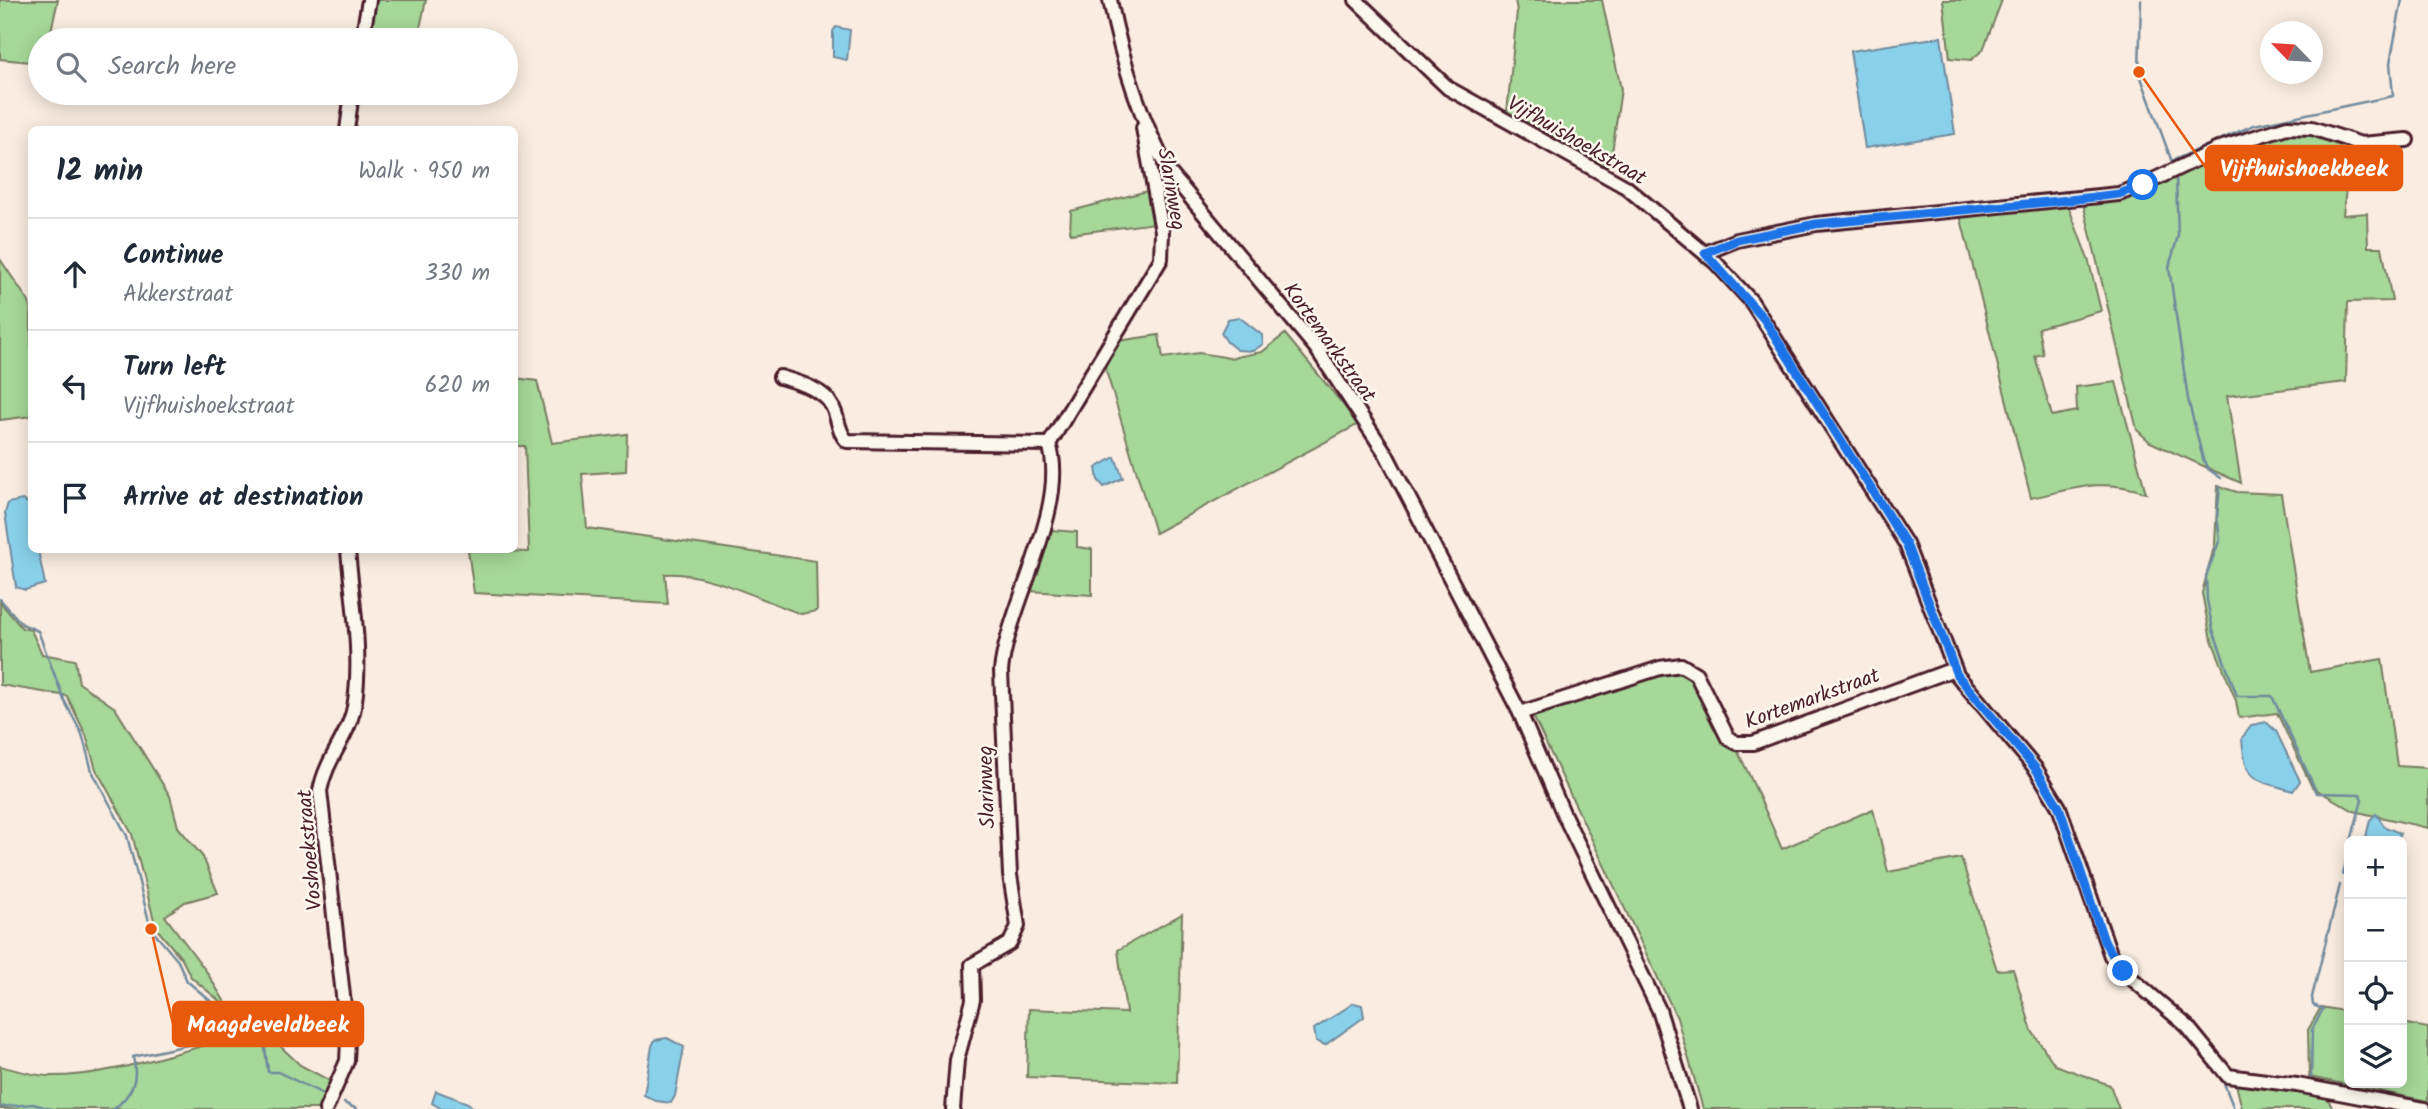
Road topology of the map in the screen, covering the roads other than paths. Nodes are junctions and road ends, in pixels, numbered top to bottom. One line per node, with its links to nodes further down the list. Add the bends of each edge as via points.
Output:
1 (369, 0): 4 (street)
2 (1110, 0): 6 (street, Kortemarkstraat)
3 (1356, 0): 9 (street, Vijfhuishoekstraat, via 1448,88 1626,187)
4 (364, 28)
5 (350, 105): 7 (street)
6 (1141, 118): 11 (street, Slarinweg, via 1162,231 1161,260); 14 (street, Kortemarkstraat, via 1169,172 1316,348 1386,454)
7 (348, 126)
8 (2407, 140): 9 (street, via 2361,144 2312,128 2287,127 2220,148 2119,194 1816,224 1737,240)
9 (1705, 253): 13 (street, Vijfhuishoekstraat, via 1764,319 1906,544)
10 (780, 377): 11 (street, via 823,395 847,441)
11 (1049, 444): 16 (street, Slarinweg, via 1053,467 1048,505 1031,573 1003,650 1001,671 1006,810 1017,932 1010,943 972,965 973,1000 957,1060)
12 (348, 553): 15 (street, Voshoekstraat, via 355,702 347,731 324,770 320,791 348,1040 347,1061)
13 (1954, 669): 14 (street, Kortemarkstraat, via 1753,743 1728,738 1696,674 1681,665); 18 (street, Vijfhuishoekstraat, via 2036,769 2059,807 2111,956 2187,1026 2221,1071 2236,1078)
14 (1520, 713): 17 (street, Kortemarkstraat, via 1659,1010)
15 (326, 1109)
16 (953, 1109)
17 (1690, 1109)
18 (2424, 1109)

